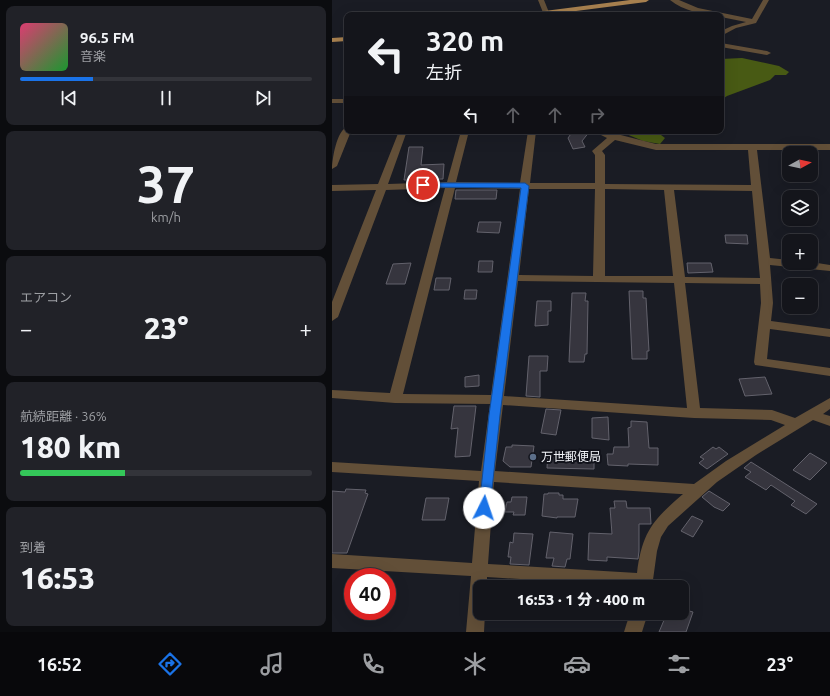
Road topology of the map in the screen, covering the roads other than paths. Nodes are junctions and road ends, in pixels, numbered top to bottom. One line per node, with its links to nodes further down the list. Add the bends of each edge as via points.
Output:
1 (541, 0): 5 (street)
2 (646, 0): 6 (main road)
3 (673, 0): 7 (street)
4 (766, 0): 9 (street)
5 (546, 12)
6 (561, 12)
7 (706, 12)
8 (724, 16): 9 (street)
9 (754, 22): 10 (street)
10 (724, 32)
11 (344, 39): 12 (main road)
12 (332, 40)
13 (724, 45): 14 (street)
14 (767, 53)
15 (332, 101): 16 (street)
16 (344, 101)
17 (345, 134): 25 (street)
18 (402, 134): 26 (street)
19 (464, 134): 27 (street)
20 (532, 134): 28 (street)
21 (605, 134): 22 (street)
22 (613, 137): 23 (street, via 656,147); 29 (street, via 597,151 600,155)
23 (752, 147): 24 (street); 32 (street)
24 (830, 147)
25 (332, 166)
26 (382, 185): 27 (street); 31 (street); 41 (street)
27 (451, 185): 28 (street); 46 (street)
28 (525, 186): 29 (street); 37 (street)
29 (599, 186): 30 (street); 38 (street)
30 (669, 187): 32 (street); 39 (street)
31 (332, 188)
32 (757, 188): 33 (street)
33 (764, 261): 34 (street); 40 (street)
34 (782, 262)
35 (818, 266): 36 (street)
36 (830, 268)
37 (513, 278): 38 (street); 47 (street)
38 (599, 278): 39 (street)
39 (679, 279): 40 (street); 49 (street)
40 (765, 281): 42 (street, via 767,303)
41 (332, 316)
42 (764, 324): 43 (street); 44 (street, via 760,362)
43 (830, 333)
44 (830, 372)
45 (332, 394): 46 (street)
46 (395, 398): 47 (street)
47 (496, 400): 49 (street); 54 (street)
48 (830, 403): 50 (street)
49 (694, 413): 52 (street, via 772,415)
50 (812, 415): 51 (street); 52 (street)
51 (830, 421)
52 (797, 424): 55 (street, via 736,460)
53 (332, 467): 54 (street)
54 (487, 477): 55 (street); 57 (street)
55 (694, 490): 59 (street, via 656,529 650,543)
56 (332, 561): 57 (street)
57 (479, 570): 58 (street); 61 (street)
58 (598, 580)
59 (645, 580)
60 (637, 620): 62 (street)
61 (475, 632)
62 (633, 632)

